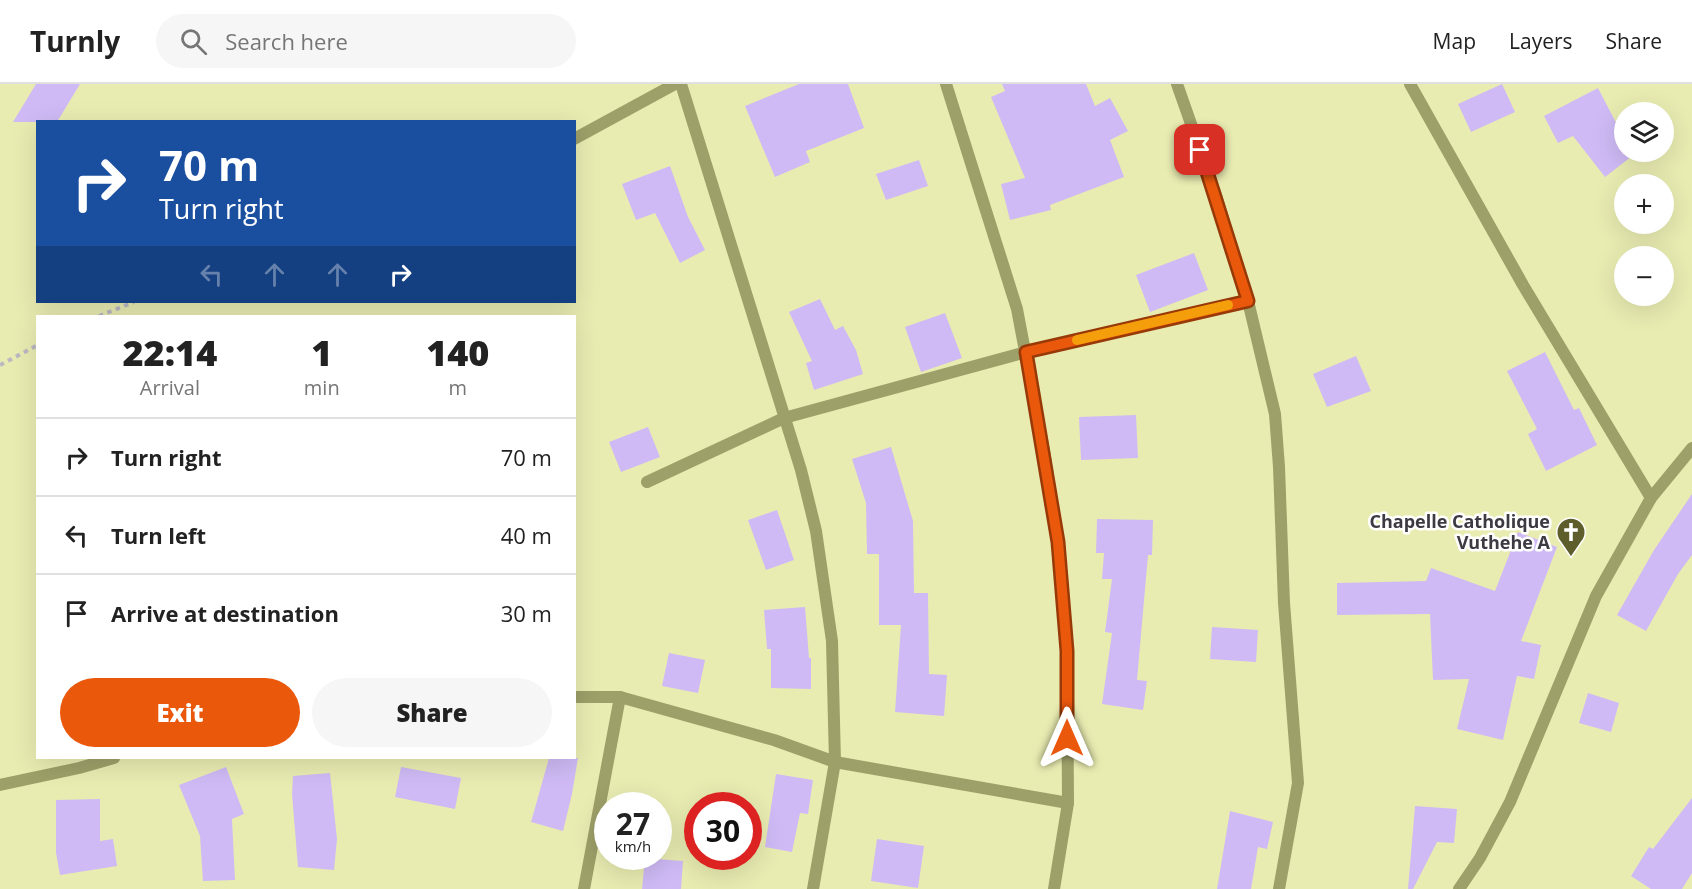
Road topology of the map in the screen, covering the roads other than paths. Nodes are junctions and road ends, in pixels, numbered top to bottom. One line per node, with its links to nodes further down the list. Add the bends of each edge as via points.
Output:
1 (675, 84): 6 (street)
2 (681, 84): 9 (street)
3 (946, 84): 8 (street, via 1017,309)
4 (1177, 84): 7 (street)
5 (1410, 84): 12 (street, via 1523,285)
6 (576, 139)
7 (1248, 301): 8 (street); 22 (street, via 1275,414 1298,783)
8 (1026, 352): 9 (street); 18 (street, via 1058,542 1067,651)
9 (784, 418): 11 (street); 16 (street, via 816,531 832,640)
10 (1692, 448): 12 (street)
11 (647, 482)
12 (1651, 498): 23 (street, via 1596,596 1509,802)
13 (576, 697): 14 (street)
14 (620, 697): 16 (street, via 774,740); 19 (street)
15 (110, 759): 17 (street)
16 (835, 762): 18 (street); 20 (street)
17 (0, 785)
18 (1068, 802): 21 (street)
19 (584, 889)
20 (813, 889)
21 (1054, 889)
22 (1279, 889)
23 (1459, 889)

